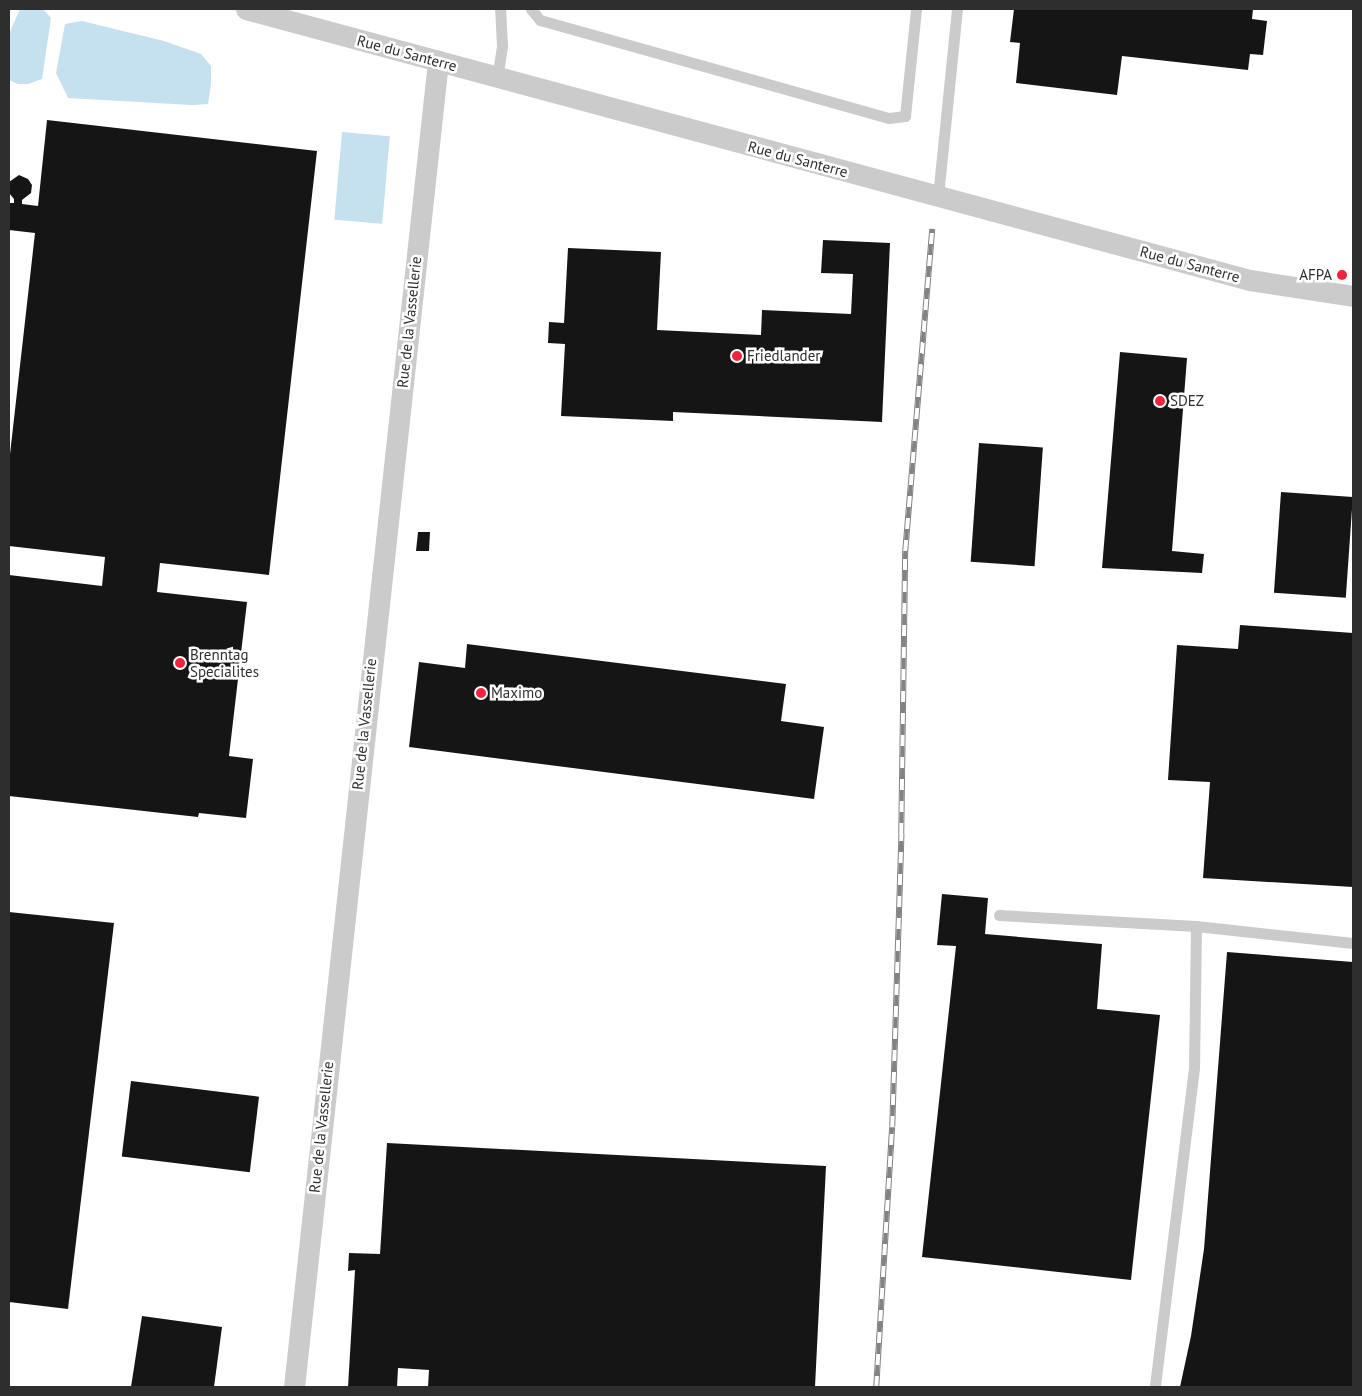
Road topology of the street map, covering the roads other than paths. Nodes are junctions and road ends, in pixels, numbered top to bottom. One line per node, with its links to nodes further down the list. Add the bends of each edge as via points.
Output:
1 (246, 9): 6 (street, Rue du Santerre)
2 (500, 9): 7 (lane, via 502,45)
3 (531, 9): 4 (lane, via 540,20 889,118 905,116)
4 (916, 9)
5 (957, 9): 8 (lane)
6 (438, 61): 7 (street, Rue du Santerre); 13 (street, Rue de la Vassellerie)
7 (497, 78): 8 (street, Rue du Santerre)
8 (938, 196): 9 (street, Rue du Santerre, via 1250,280)
9 (1353, 296)
10 (999, 916): 11 (lane)
11 (1196, 926): 12 (lane); 14 (lane, via 1194,1068)
12 (1353, 943)
13 (294, 1387)
14 (1156, 1387)

